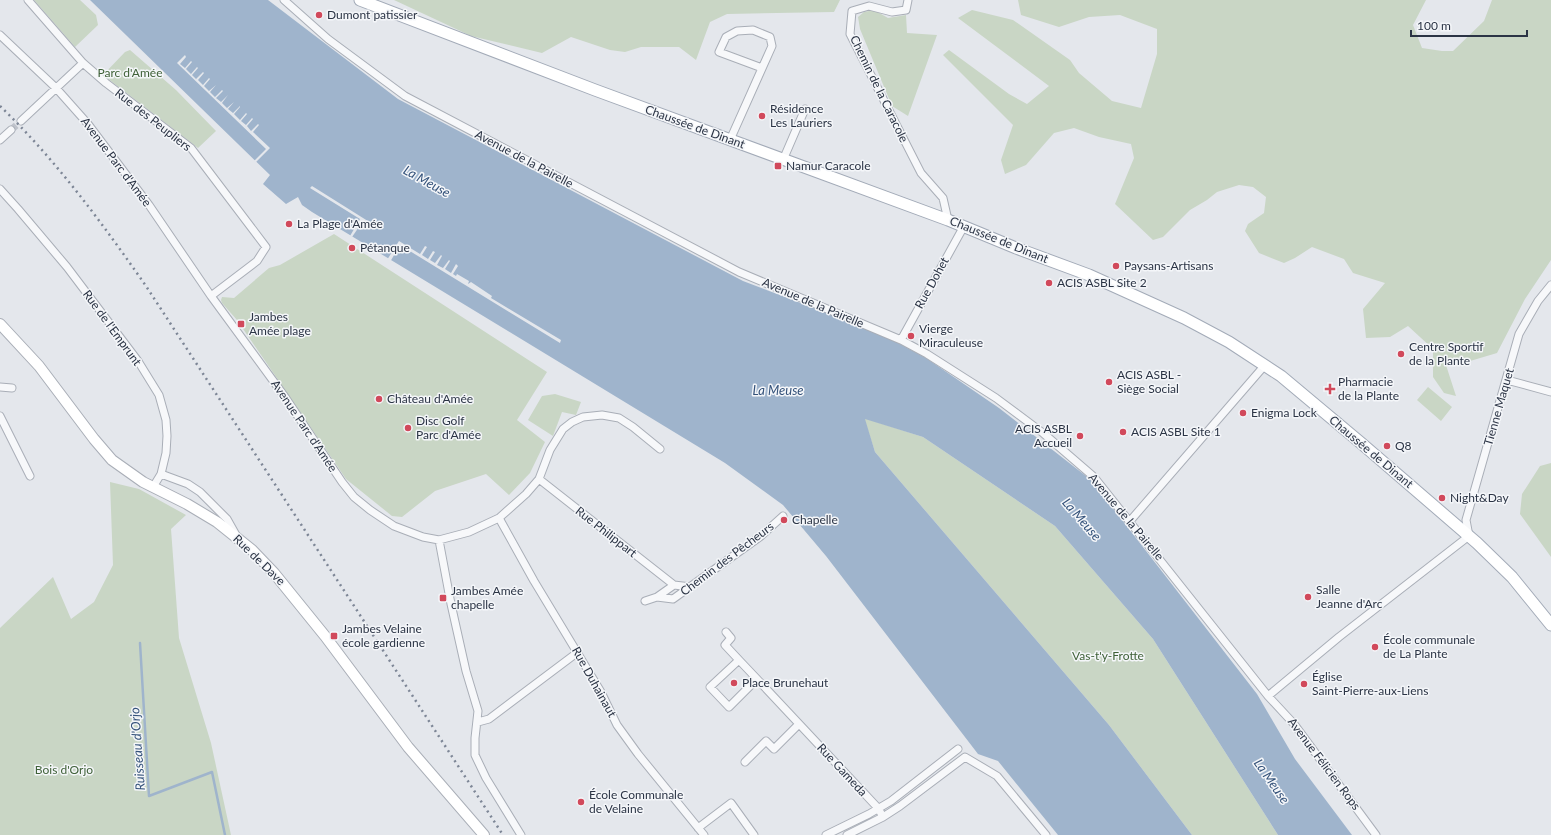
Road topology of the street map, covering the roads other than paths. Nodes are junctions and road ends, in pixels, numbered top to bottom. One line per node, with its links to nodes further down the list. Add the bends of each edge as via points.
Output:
1 (28, 0): 6 (street, Rue des Peupliers)
2 (284, 0): 21 (street, Avenue de la Pairelle, via 328,39 404,96 739,272)
3 (360, 0): 13 (main road, Chaussée de Dinant)
4 (908, 0): 16 (street, Chemin de la Caracole, via 906,10 892,12 869,6 852,11 850,34 921,173 943,198)
5 (0, 35): 8 (street, Avenue Parc d'Amée)
6 (83, 63): 8 (street); 19 (street, Rue des Peupliers, via 106,84 191,148 266,247 257,261)
7 (762, 68): 7 (street, via 772,46 770,37 753,30 737,31 726,37 719,52); 13 (street)
8 (56, 88): 10 (street); 19 (street, Avenue Parc d'Amée, via 105,145)
9 (805, 109): 14 (street)
10 (21, 121)
11 (11, 130): 12 (street)
12 (0, 140)
13 (730, 140): 14 (main road, Chaussée de Dinant)
14 (783, 160): 16 (main road, Chaussée de Dinant)
15 (0, 189): 29 (street, Rue de l'Emprunt, via 67,267 138,361 159,394 166,420 167,436)
16 (948, 220): 17 (main road, Chaussée de Dinant)
17 (964, 226): 21 (street, Rue Dohet); 22 (main road, Chaussée de Dinant, via 1089,275 1184,318)
18 (1551, 285): 23 (street, Tienne Maquet, via 1538,301 1519,334)
19 (211, 296): 38 (street, Avenue Parc d'Amée, via 267,371 354,497 394,526)
20 (0, 324): 32 (main road, Rue de Dave, via 38,366 104,451 125,470)
21 (901, 340): 35 (street, Avenue de la Pairelle, via 996,398 1043,433 1094,477)
22 (1265, 365): 35 (street); 36 (main road, Chaussée de Dinant, via 1361,443)
23 (1507, 380): 26 (street); 36 (street, Tienne Maquet, via 1466,520)
24 (0, 387): 25 (street)
25 (12, 388)
26 (1551, 392)
27 (0, 416): 30 (street)
28 (660, 449): 31 (street, via 619,418 602,415 583,417 563,429 550,450)
29 (161, 474): 32 (street, Rue de l'Emprunt); 37 (street, via 188,484 200,492 227,519)
30 (30, 476)
31 (538, 479): 34 (street, via 526,494); 39 (street, Rue Philippart)
32 (152, 487): 37 (main road, Rue de Dave, via 187,504)
33 (783, 516): 40 (street, Chemin des Pêcheurs, via 761,536)
34 (499, 518): 38 (street, via 469,532); 45 (street, Rue Duhainaut)
35 (1130, 521): 48 (street, Avenue de la Pairelle)
36 (1468, 536): 43 (main road, Chaussée de Dinant, via 1512,577); 48 (street)
37 (236, 537): 56 (main road, Rue de Dave, via 274,572 298,600 408,747)
38 (439, 540): 49 (street, via 466,671 478,711)
39 (674, 585): 40 (street); 41 (street)
40 (691, 587): 41 (street, Chemin des Pêcheurs, via 674,599)
41 (657, 597): 42 (street, Chemin des Pêcheurs)
42 (645, 601)
43 (1551, 625)
44 (726, 632): 46 (street, via 731,638 725,645)
45 (578, 652): 49 (street, via 489,720); 55 (street, Rue Duhainaut, via 617,725)
46 (739, 660): 47 (street); 47 (street, via 710,688 729,707)
47 (757, 679): 50 (street, Rue Gameda)
48 (1268, 696): 63 (street, Avenue Félicien Rops, via 1294,724)
49 (478, 722): 57 (street, via 475,755)
50 (799, 724): 52 (street, via 774,749 766,741); 53 (street, Rue Gameda)
51 (958, 749): 53 (street, via 891,801)
52 (745, 762)
53 (878, 808): 54 (street, Rue Gameda); 60 (street)
54 (883, 817): 61 (street); 62 (street, via 965,757 997,776)
55 (698, 828): 58 (street, Rue Duhainaut); 59 (street, via 732,803)
56 (484, 835)
57 (521, 835)
58 (704, 835)
59 (754, 835)
60 (826, 835)
61 (847, 835)
62 (1046, 835)
63 (1376, 835)

